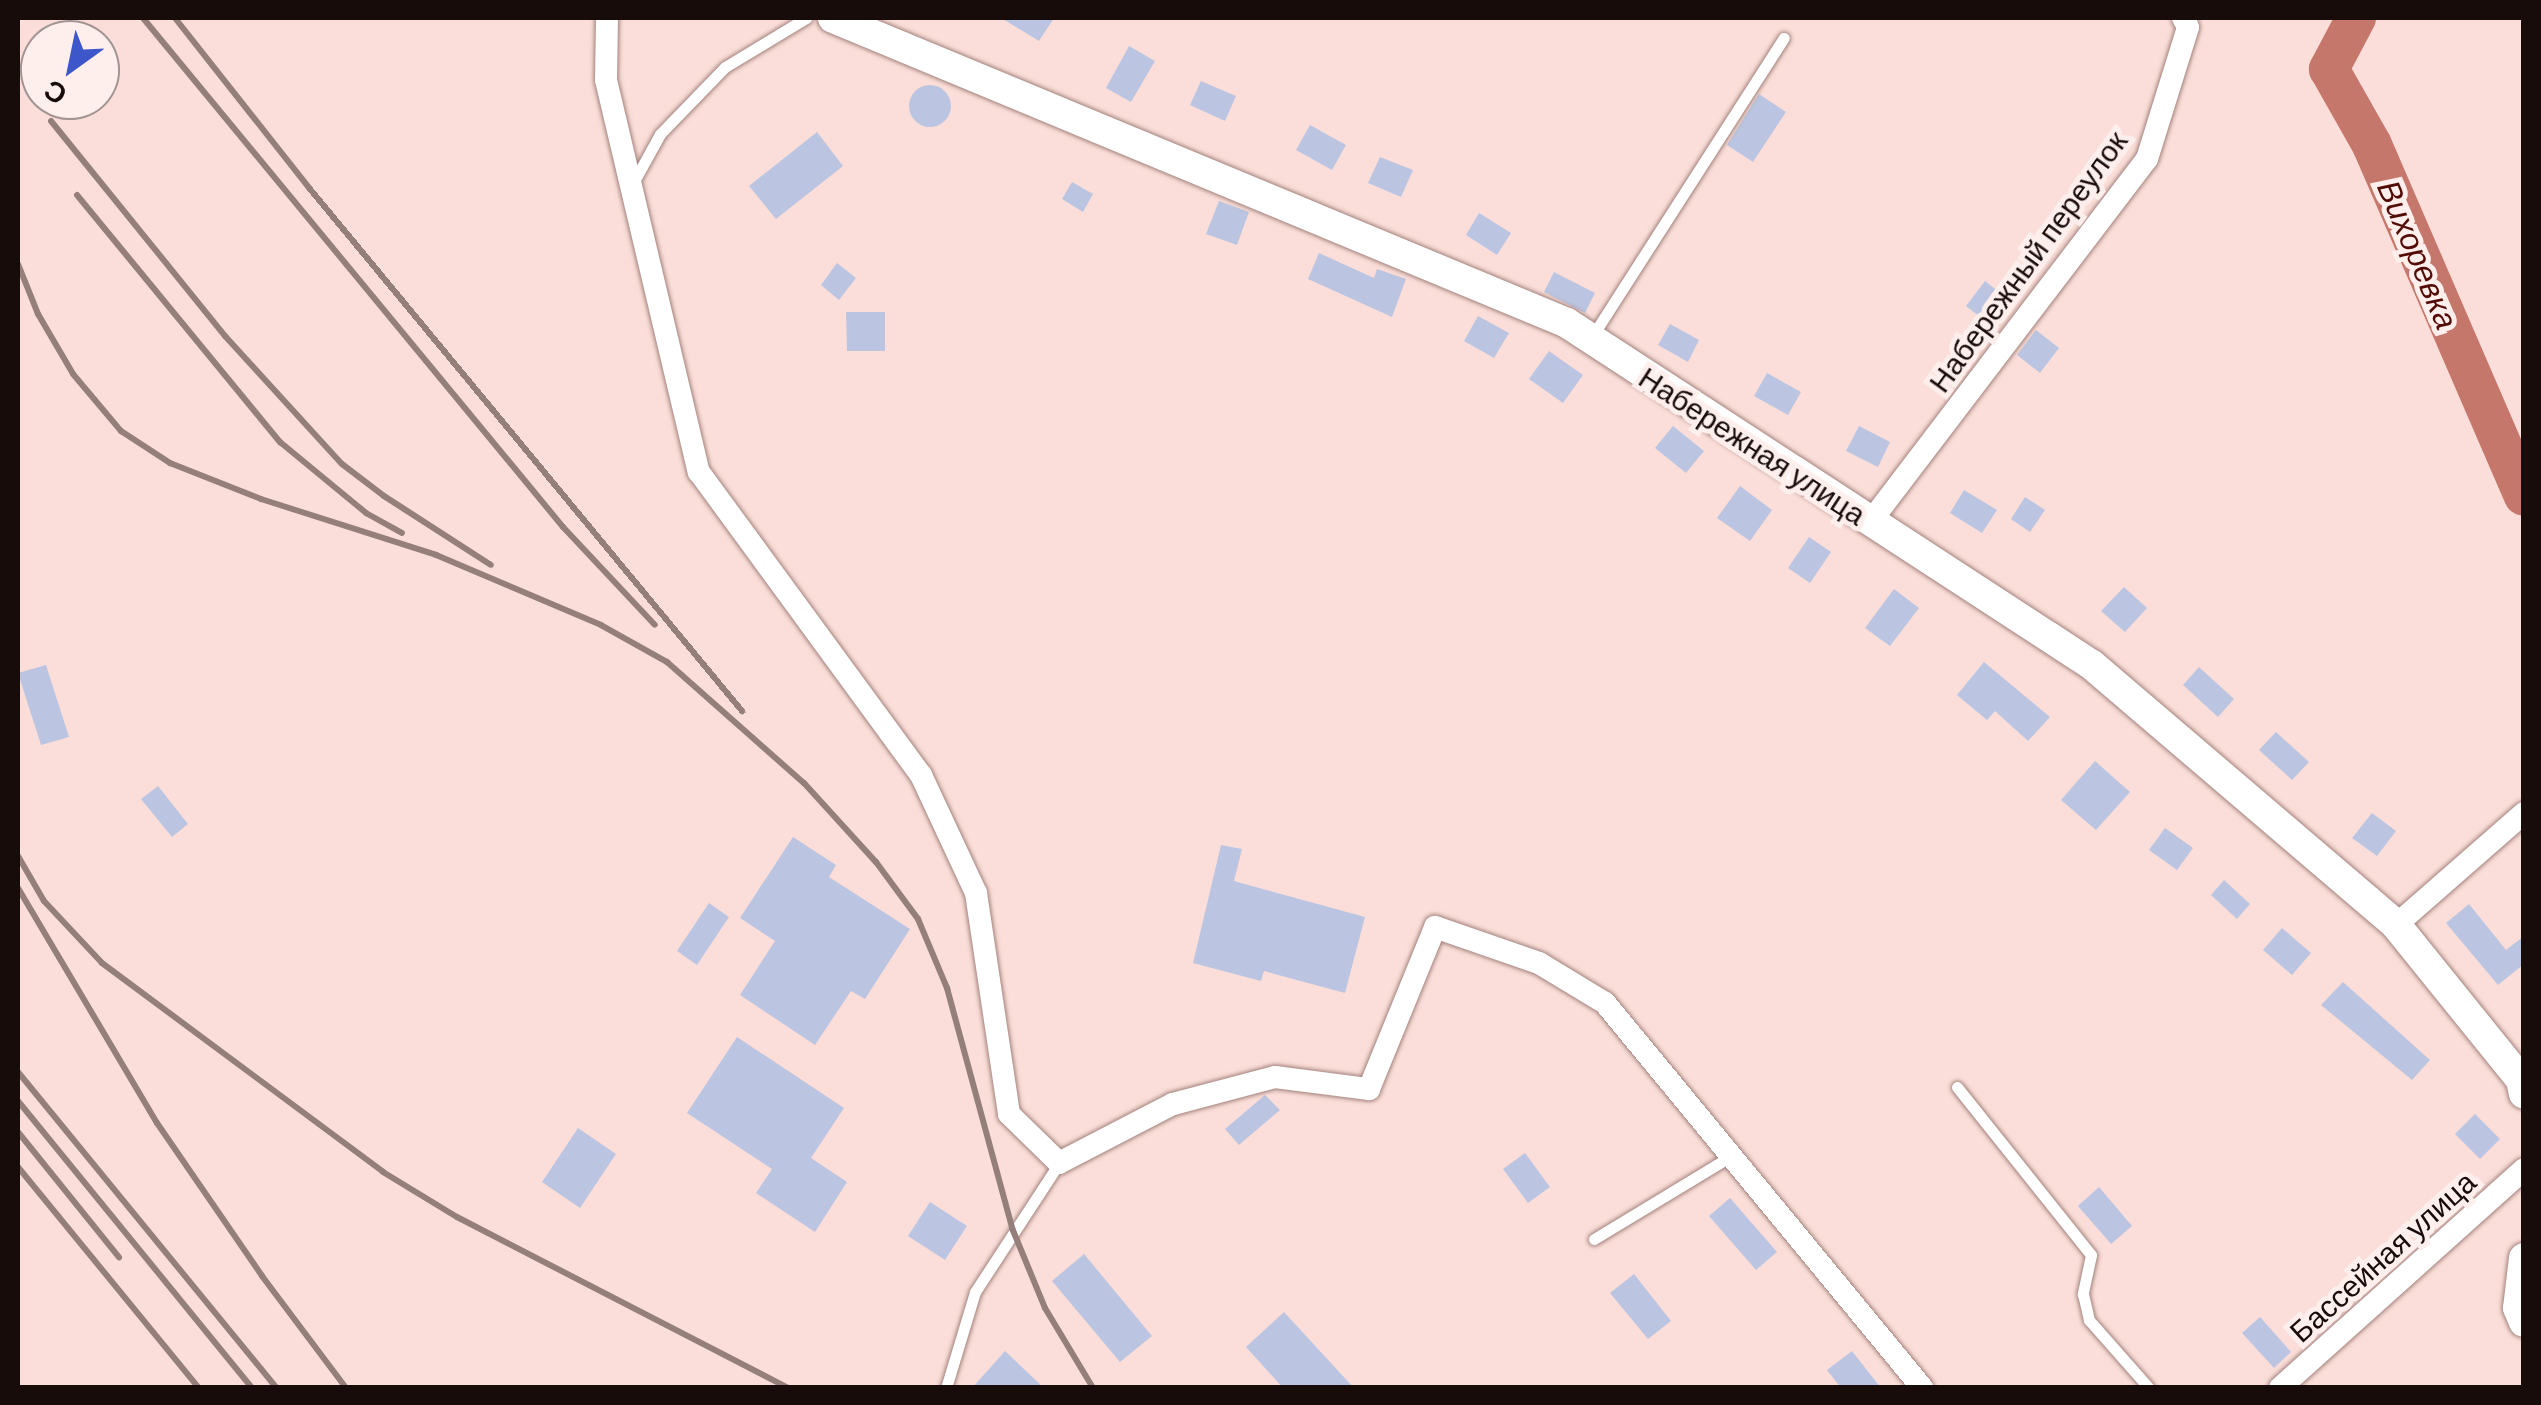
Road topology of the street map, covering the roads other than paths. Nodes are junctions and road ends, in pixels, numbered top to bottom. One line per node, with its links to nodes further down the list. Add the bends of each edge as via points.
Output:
1 (607, 18): 6 (street, via 606,80)
2 (806, 18): 6 (lane, via 725,68 660,134)
3 (833, 18): 7 (street, Набережная улица)
4 (2183, 18): 8 (street, Набережный переулок, via 2188,28 2147,158)
5 (1784, 38): 7 (lane)
6 (633, 182): 14 (street, via 699,472 920,775 976,892 1009,1114)
7 (1591, 339): 8 (street, Набережная улица)
8 (1871, 521): 10 (street, Набережная улица, via 2092,664)
9 (2524, 813): 10 (street)
10 (2396, 925): 12 (street, Набережная улица, via 2521,1080)
11 (1957, 1087): 21 (lane, via 2091,1255 2082,1294 2089,1320)
12 (2524, 1094)
13 (1730, 1156): 14 (street, via 1605,1003 1539,963 1436,927 1369,1089 1275,1077 1173,1104); 16 (lane); 20 (street)
14 (1059, 1163): 19 (lane, via 974,1292)
15 (2524, 1168): 22 (street, Бассейная улица)
16 (1594, 1239)
17 (2524, 1258): 18 (street, via 2518,1308)
18 (2524, 1322)
19 (946, 1388)
20 (1922, 1388)
21 (2149, 1388)
22 (2280, 1388)

